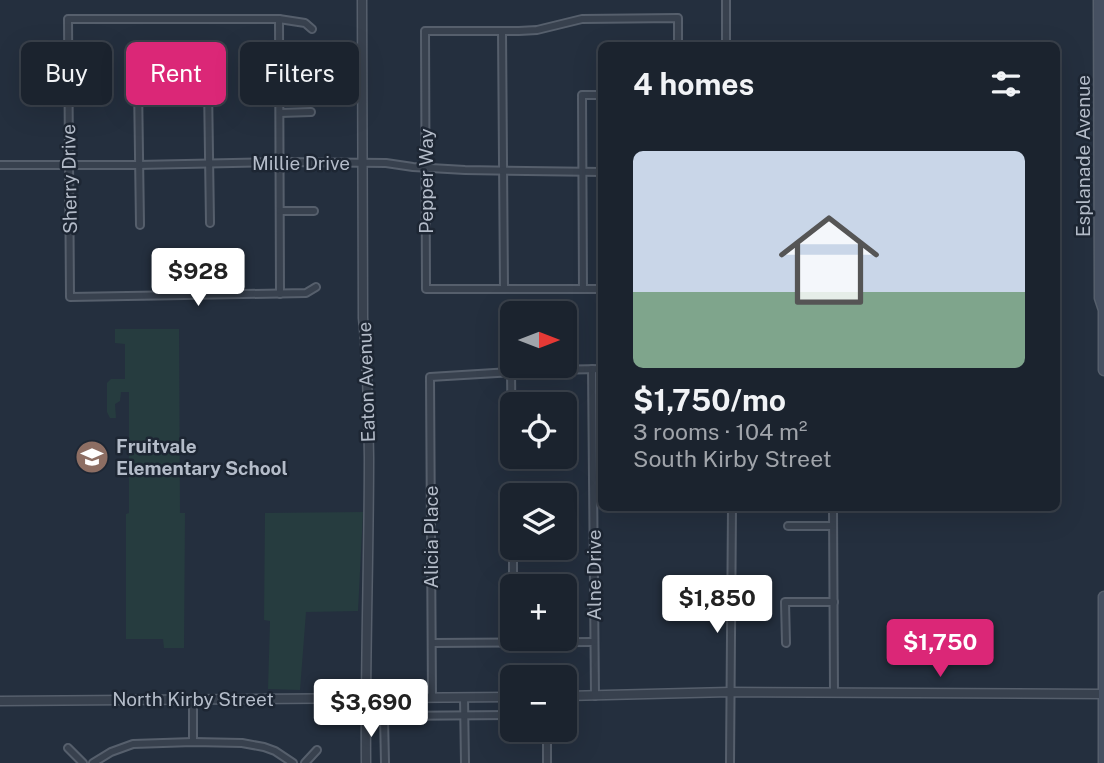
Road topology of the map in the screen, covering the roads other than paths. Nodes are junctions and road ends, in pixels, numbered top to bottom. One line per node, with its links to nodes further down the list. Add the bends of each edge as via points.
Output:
1 (362, 0): 16 (street, Eaton Avenue)
2 (726, 0): 8 (street)
3 (1099, 0): 33 (main road, Esplanade Avenue, via 1100,298)
4 (279, 19): 5 (street, via 305,23); 13 (street); 19 (street, Sherry Drive, via 68,19)
5 (312, 29)
6 (502, 31): 7 (street, via 591,19 678,18); 20 (street, Pepper Way, via 425,31); 21 (street)
7 (678, 42)
8 (726, 42)
9 (598, 94): 22 (street, via 582,95)
10 (138, 105): 18 (street)
11 (208, 105): 15 (street)
12 (311, 112): 13 (street)
13 (280, 113): 14 (street)
14 (280, 162): 15 (street, Millie Drive); 16 (street, Millie Drive); 24 (street)
15 (209, 163): 18 (street, Millie Drive); 26 (street)
16 (362, 163): 20 (street, Millie Drive); 60 (street, Eaton Avenue, via 363,318 368,364)
17 (0, 165): 19 (street, Millie Drive)
18 (138, 165): 19 (street, Millie Drive); 27 (street)
19 (69, 166): 32 (street, Sherry Drive, via 70,297)
20 (426, 168): 21 (street, Millie Drive); 29 (street, Pepper Way, via 426,289)
21 (503, 170): 22 (street, Millie Drive); 29 (street)
22 (583, 172): 23 (street, Millie Drive); 30 (street)
23 (598, 172)
24 (280, 211): 25 (street); 32 (street)
25 (314, 211)
26 (210, 223)
27 (140, 225)
28 (316, 287): 32 (street, via 306,293)
29 (504, 289): 30 (street)
30 (583, 289): 31 (street)
31 (598, 289)
32 (280, 294)
33 (1104, 310): 37 (main road, Esplanade Avenue)
34 (592, 369): 35 (street); 36 (street); 39 (street, Alne Drive)
35 (598, 369)
36 (578, 370)
37 (1104, 370)
38 (500, 373): 50 (street, Alicia Place, via 430,377)
39 (593, 471): 40 (street); 49 (street, Alne Drive)
40 (598, 471)
41 (732, 511): 52 (street)
42 (833, 511): 44 (street)
43 (788, 526): 44 (street)
44 (833, 526): 46 (street)
45 (1104, 597): 54 (main road)
46 (834, 602): 51 (street, via 785,602); 53 (street)
47 (500, 641): 50 (street)
48 (577, 642): 49 (street)
49 (594, 642): 57 (street, Alne Drive)
50 (432, 643): 58 (street, Alicia Place)
51 (786, 643)
52 (730, 692): 53 (street); 57 (street); 77 (street)
53 (834, 693): 54 (street)
54 (1104, 694): 78 (main road)
55 (500, 696): 59 (street, North Kirby Street)
56 (577, 696): 57 (street)
57 (595, 696)
58 (432, 697): 59 (street, North Kirby Street); 60 (street, North Kirby Street)
59 (464, 697): 63 (street)
60 (366, 698): 61 (street, North Kirby Street); 73 (street, Eaton Avenue)
61 (193, 699): 62 (street, North Kirby Street); 65 (street)
62 (0, 701)
63 (465, 715): 64 (street); 74 (street, via 384,716); 75 (street)
64 (500, 715)
65 (193, 742): 70 (street, via 133,744); 71 (street, via 264,747)
66 (547, 742): 76 (street)
67 (68, 748): 69 (street)
68 (317, 750): 72 (street)
69 (83, 763)
70 (93, 763)
71 (293, 763)
72 (305, 763)
73 (366, 763)
74 (384, 763)
75 (465, 763)
76 (547, 763)
77 (730, 763)
78 (1104, 763)

